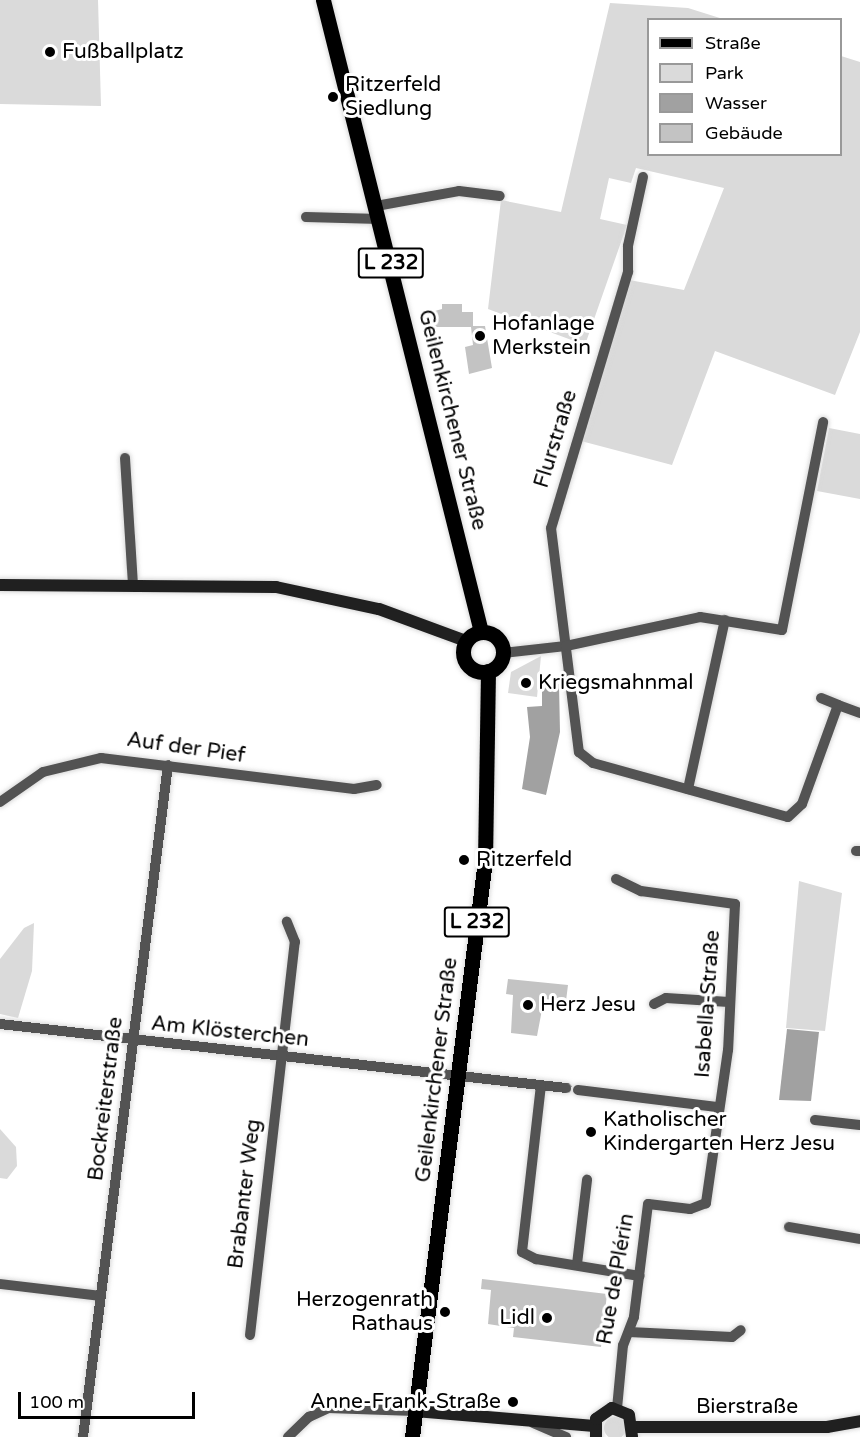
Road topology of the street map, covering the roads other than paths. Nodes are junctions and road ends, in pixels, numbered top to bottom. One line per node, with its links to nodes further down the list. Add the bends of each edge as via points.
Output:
1 (323, 0): 4 (main road, Geilenkirchener Straße / L 232)
2 (643, 177): 13 (street, Flurstraße, via 628,246 628,272 552,520)
3 (500, 196): 4 (street, via 459,191)
4 (378, 213): 5 (street); 11 (main road, Geilenkirchener Straße / L 232)
5 (306, 218)
6 (823, 422): 10 (street, via 782,630)
7 (125, 458): 8 (street)
8 (133, 584): 9 (main road); 12 (main road, via 303,590 379,609)
9 (0, 585)
10 (725, 620): 13 (street, via 685,619); 21 (street)
11 (481, 632): 12 (main road); 14 (main road, via 499,640)
12 (466, 642): 15 (main road, via 465,661 475,670)
13 (566, 646): 14 (street); 21 (street, Flurstraße, via 577,744 583,758)
14 (503, 653): 15 (main road, via 498,664)
15 (488, 671): 30 (main road, Geilenkirchener Straße / L 232, via 487,835)
16 (821, 698): 17 (street)
17 (838, 705): 18 (street); 21 (street, via 793,815)
18 (860, 713)
19 (168, 765): 20 (street, Auf der Pief, via 354,789); 22 (street, Auf der Pief, via 115,757 83,760 43,772); 28 (street, Bockreiterstraße)
20 (377, 785)
21 (688, 789)
22 (2, 794)
23 (616, 879): 25 (street, Isabella-Straße, via 641,891 735,904)
24 (286, 921): 29 (street, Brabanter Weg, via 295,942)
25 (729, 1002): 26 (street, via 666,998); 32 (street, Isabella-Straße, via 728,1050)
26 (654, 1004)
27 (0, 1024): 28 (street, Am Klösterchen)
28 (133, 1041): 29 (street, Am Klösterchen); 41 (street, Bockreiterstraße)
29 (282, 1058): 30 (street, Am Klösterchen); 44 (street, Brabanter Weg)
30 (457, 1075): 31 (street, Am Klösterchen); 46 (main road, Geilenkirchener Straße / L 232)
31 (541, 1085): 32 (street, Am Klösterchen); 38 (street, via 520,1246 525,1257)
32 (717, 1107): 39 (street, Rue de Plérin, via 706,1203 697,1208 648,1204)
33 (815, 1120): 34 (street)
34 (860, 1125)
35 (587, 1180): 38 (street)
36 (789, 1227): 37 (street)
37 (860, 1239)
38 (577, 1264): 39 (street)
39 (640, 1276): 43 (street, Rue de Plérin)
40 (0, 1284): 41 (street)
41 (100, 1296): 51 (street, Bockreiterstraße)
42 (741, 1330): 43 (street, via 732,1337)
43 (628, 1332): 45 (street, Rue de Plérin)
44 (250, 1335)
45 (617, 1408): 49 (main road, via 600,1414); 50 (main road, via 630,1415)
46 (415, 1411): 47 (main road); 52 (street, via 328,1408 309,1417); 53 (main road, Geilenkirchener Straße / L 232)
47 (524, 1419): 49 (main road); 54 (street)
48 (860, 1421): 50 (main road, Bierstraße, via 827,1427)
49 (595, 1432)
50 (633, 1432)
51 (83, 1437)
52 (288, 1437)
53 (412, 1437)
54 (566, 1437)

